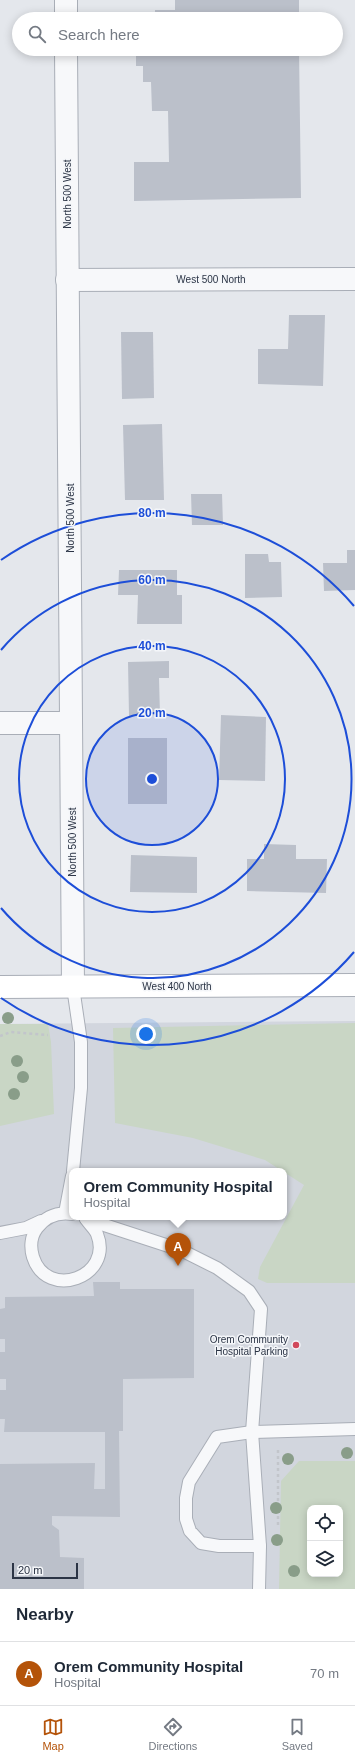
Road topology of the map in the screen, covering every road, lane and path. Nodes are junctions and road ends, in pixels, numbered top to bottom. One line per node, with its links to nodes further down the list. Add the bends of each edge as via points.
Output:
1 (66, 0): 2 (street)
2 (66, 12)
3 (66, 56): 5 (street, North 500 West)
4 (355, 279): 5 (street, West 500 North)
5 (67, 280): 7 (street, North 500 West)
6 (0, 723): 7 (street)
7 (71, 723): 10 (street, North 500 West)
8 (355, 985): 10 (main road, West 400 North)
9 (0, 987): 10 (main road, West 400 North)
10 (72, 987): 13 (lane, via 81,1042 81,1088)
11 (48, 1035): 12 (path, via 11,1032)
12 (0, 1036)
13 (73, 1168)
14 (69, 1213): 17 (lane, via 54,1215)
15 (85, 1220): 17 (lane, via 97,1233 100,1247 98,1259 91,1270 82,1277 60,1281 44,1274 35,1263 31,1243)
16 (89, 1220): 20 (lane, via 181,1250 217,1268 249,1291 262,1309)
17 (42, 1221): 18 (lane, via 26,1228)
18 (0, 1233)
19 (355, 1429): 20 (lane)
20 (252, 1432): 23 (lane); 23 (lane, via 217,1437 189,1482 186,1519 190,1531 201,1543 219,1546)
21 (278, 1450): 22 (path)
22 (278, 1527)
23 (260, 1546): 24 (lane)
24 (259, 1589)

